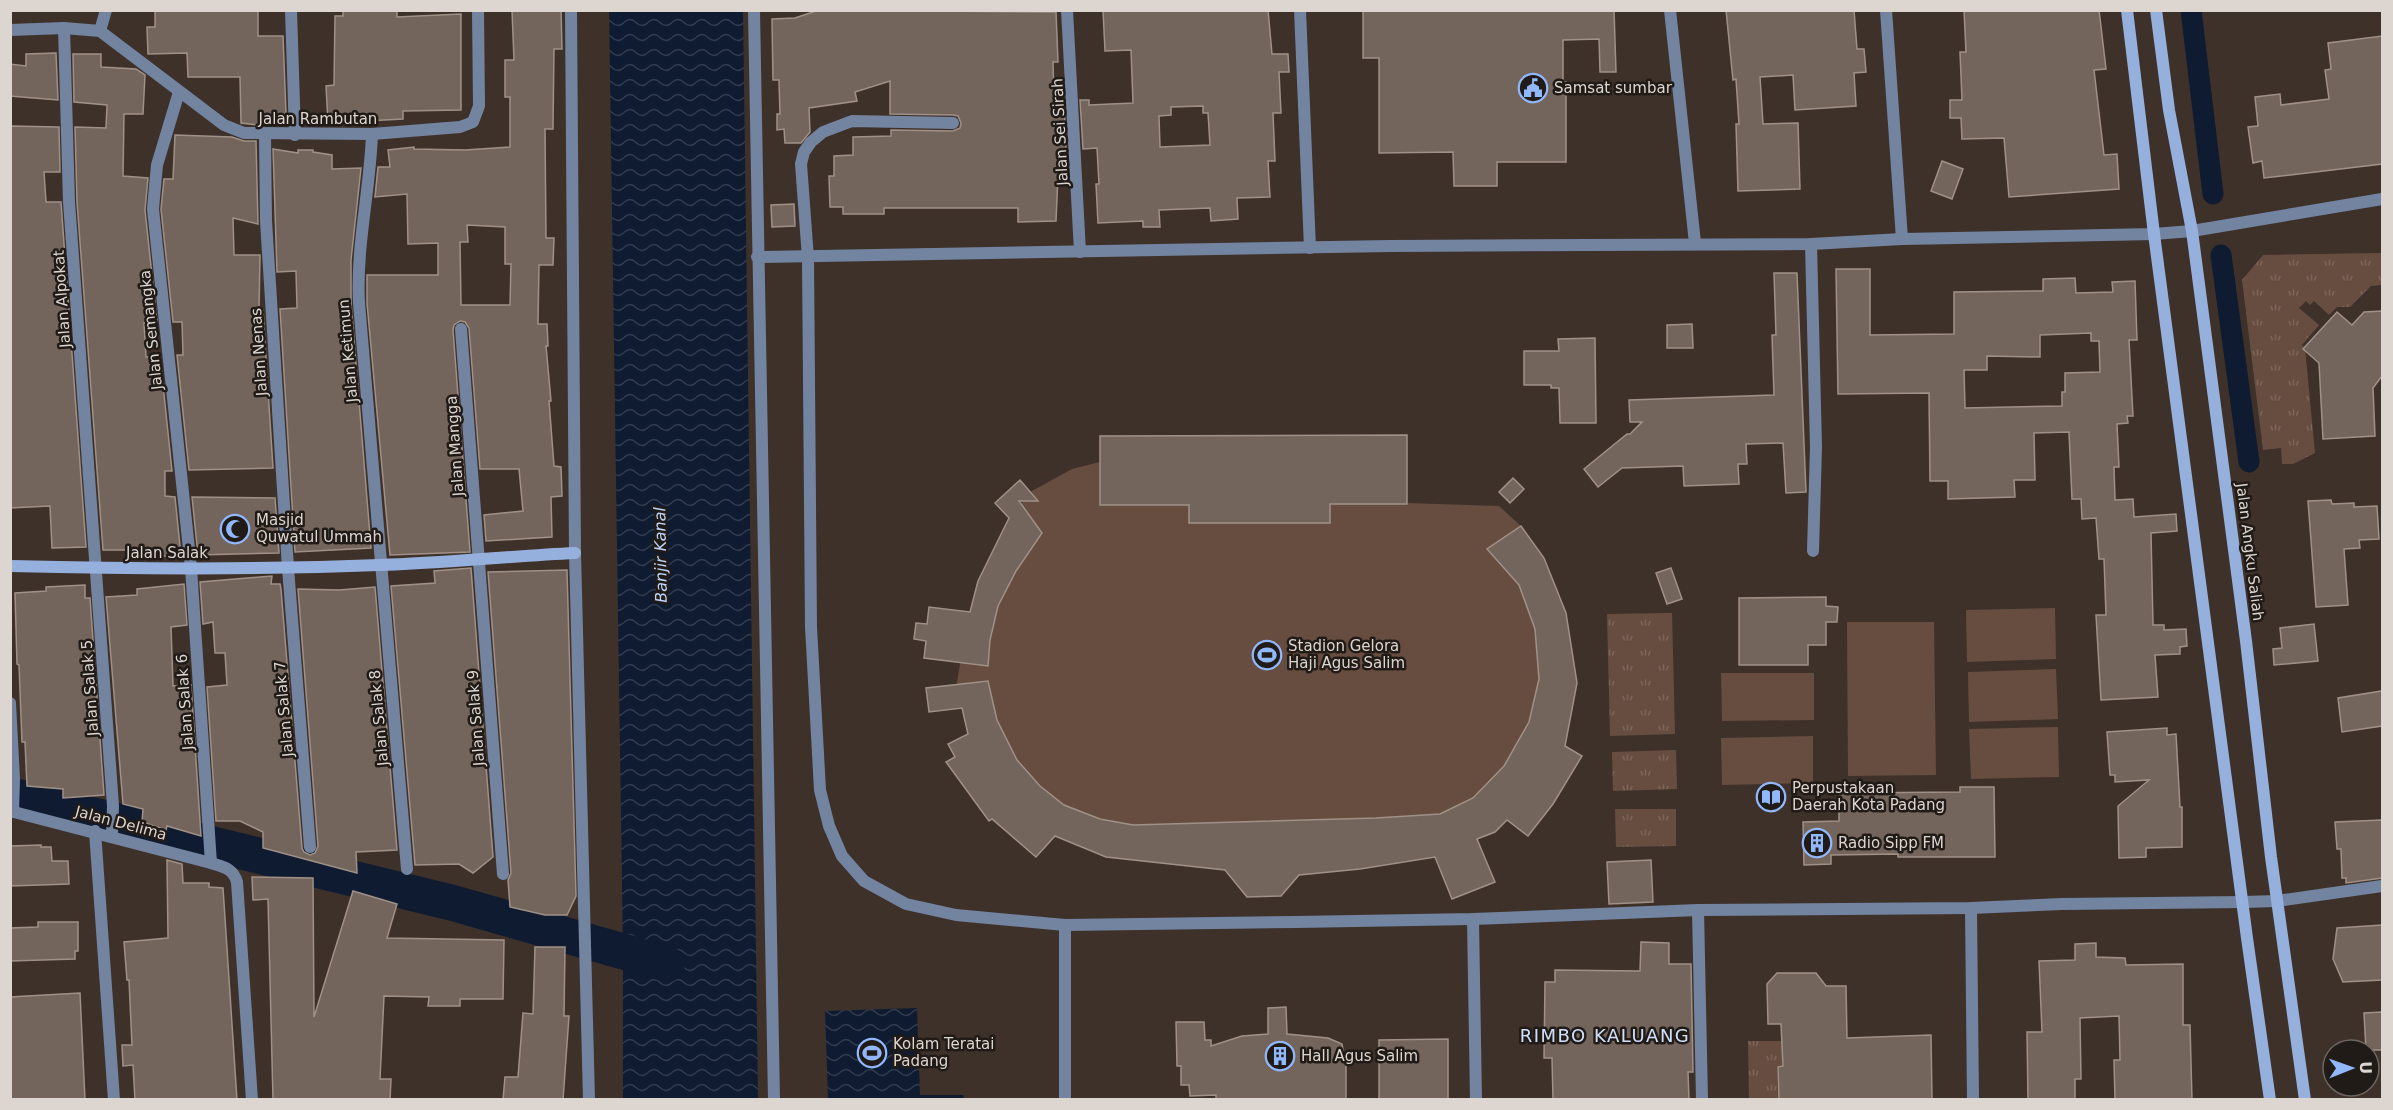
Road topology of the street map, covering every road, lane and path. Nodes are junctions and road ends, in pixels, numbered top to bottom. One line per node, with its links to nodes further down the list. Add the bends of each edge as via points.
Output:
1 (106, 10): 14 (street)
2 (291, 10): 19 (street)
3 (478, 10): 17 (street, Jalan Rambutan, via 479,106 473,122 460,127)
4 (571, 10): 32 (street)
5 (754, 10): 28 (street)
6 (1067, 10): 27 (street, Jalan Sei Sirah)
7 (1300, 10): 26 (street)
8 (1670, 10): 24 (street)
9 (1886, 10): 23 (street)
10 (2127, 10): 22 (main road)
11 (2156, 10): 21 (main road, Jalan Angku Saliah, via 2169,110)
12 (64, 28): 13 (street); 14 (street); 36 (street, Jalan Alpokat, via 69,202)
13 (10, 30)
14 (100, 31): 15 (street, Jalan Rambutan)
15 (179, 92): 18 (street, Jalan Rambutan, via 231,129); 37 (street, Jalan Semangka, via 157,165 153,209)
16 (953, 123): 29 (street, via 852,121 823,132 811,142 801,164)
17 (372, 134): 19 (street, Jalan Rambutan); 34 (street, Jalan Ketimun, via 358,289)
18 (265, 135): 19 (street, Jalan Rambutan); 38 (street, Jalan Nenas, via 266,222)
19 (295, 135)
20 (2382, 199): 21 (street)
21 (2192, 231): 22 (street); 48 (main road, Jalan Angku Saliah)
22 (2154, 234): 23 (street); 49 (main road)
23 (1902, 239): 25 (street)
24 (1695, 243): 25 (street); 26 (street)
25 (1811, 244): 31 (street, via 1816,447)
26 (1310, 248): 27 (street)
27 (1080, 252): 29 (street)
28 (757, 257): 29 (street); 57 (street)
29 (808, 258): 53 (street, via 811,627 820,790 829,826 842,856 864,881 906,904 956,915)
30 (461, 329): 33 (street, Jalan Mangga)
31 (1813, 550)
32 (575, 553): 33 (main road, Jalan Salak); 56 (street)
33 (478, 560): 34 (main road, Jalan Salak); 46 (street, Jalan Salak 9)
34 (381, 565): 38 (main road, Jalan Salak); 45 (street, Jalan Salak 8)
35 (10, 566): 36 (main road, Jalan Salak)
36 (97, 568): 37 (main road, Jalan Salak); 42 (street, Jalan Salak 5)
37 (191, 568): 38 (main road, Jalan Salak); 44 (street, Jalan Salak 6, via 209,833)
38 (288, 568): 43 (street, Jalan Salak 7)
39 (10, 703): 40 (street)
40 (12, 809): 41 (street, Jalan Delima)
41 (95, 831): 42 (street, Jalan Delima); 54 (street)
42 (112, 833): 44 (street, Jalan Delima)
43 (310, 847)
44 (215, 861): 55 (street, via 233,873 237,882)
45 (407, 869)
46 (503, 874)
47 (2382, 886): 48 (street)
48 (2277, 901): 49 (street); 63 (main road, Jalan Angku Saliah)
49 (2243, 902): 50 (street); 62 (main road)
50 (1971, 908): 51 (street); 61 (street)
51 (1698, 910): 52 (street); 60 (street)
52 (1473, 919): 53 (street); 59 (street)
53 (1065, 925): 58 (street)
54 (114, 1100)
55 (252, 1100)
56 (589, 1100)
57 (774, 1100)
58 (1065, 1100)
59 (1476, 1100)
60 (1702, 1100)
61 (1973, 1100)
62 (2270, 1100)
63 (2305, 1100)

